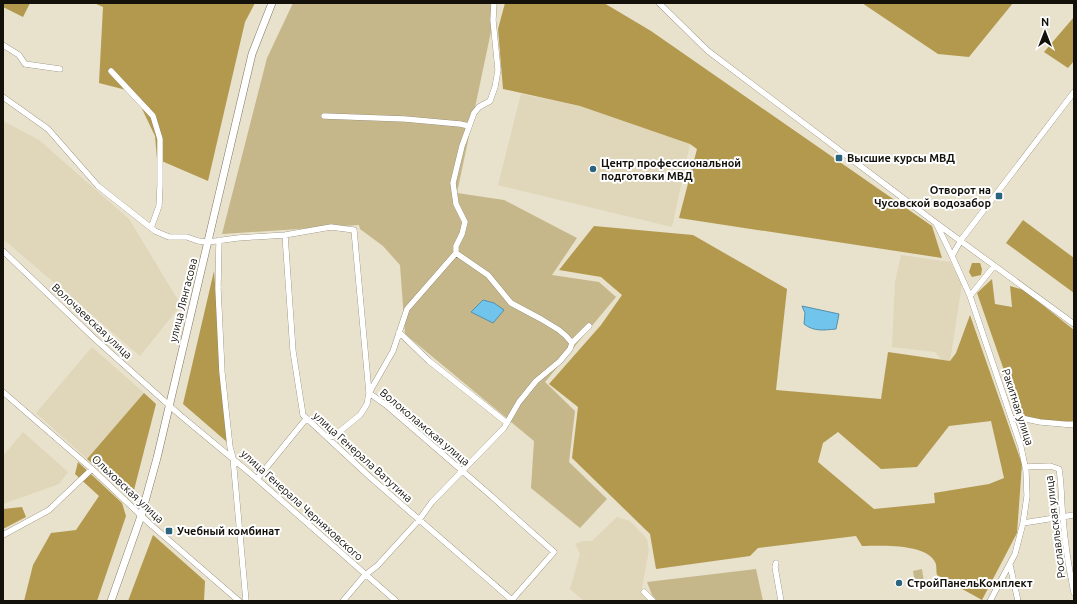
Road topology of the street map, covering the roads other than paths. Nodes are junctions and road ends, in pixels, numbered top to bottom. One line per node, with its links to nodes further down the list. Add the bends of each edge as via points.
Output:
1 (272, 3): 16 (main road, улица Лянгасова, via 252,54)
2 (494, 3): 10 (street, via 493,20 498,70 495,87 490,101 479,107)
3 (659, 3): 11 (street, via 708,51)
4 (3, 45): 5 (street, via 19,55 25,64)
5 (60, 69)
6 (112, 71): 12 (street, via 153,116 160,139 159,206)
7 (1074, 92): 15 (street)
8 (3, 97): 12 (street, via 48,129 98,186)
9 (324, 116): 10 (street, via 405,119)
10 (469, 126): 18 (street, via 453,182 456,204 465,222)
11 (936, 223): 15 (street); 19 (street, Ракитная улица)
12 (151, 228): 16 (street, via 169,238)
13 (285, 235): 14 (street); 27 (street, Волоколамская улица, via 331,227 354,230); 29 (street, улица Генерала Ватутина, via 293,351 303,415)
14 (219, 240): 16 (street); 34 (street, улица Генерала Черняховского, via 218,288 222,364)
15 (961, 240): 19 (street); 20 (street)
16 (208, 242): 28 (main road, улица Лянгасова)
17 (3, 251): 28 (street, Волочаевская улица, via 94,338)
18 (456, 253): 24 (street, via 407,310); 25 (street, via 488,275 511,303 541,318)
19 (952, 256): 21 (street, Ракитная улица)
20 (994, 266): 21 (street); 22 (street)
21 (970, 296): 30 (street, Ракитная улица)
22 (1074, 324)
23 (589, 326): 25 (street)
24 (399, 332): 27 (street, via 393,351); 31 (street, via 429,361)
25 (572, 343): 31 (street, via 560,360 536,381 519,402)
26 (3, 392): 36 (street, Ольховская улица)
27 (369, 393): 33 (street, via 360,416); 37 (street, Волоколамская улица)
28 (169, 404): 34 (street, Волочаевская улица); 40 (main road, улица Лянгасова)
29 (306, 419): 33 (street, улица Генерала Ватутина); 38 (street)
30 (1012, 419): 32 (street); 35 (street, Ракитная улица)
31 (507, 423): 37 (street)
32 (1074, 425)
33 (328, 438): 42 (street, улица Генерала Ватутина)
34 (233, 458): 38 (street, улица Генерала Черняховского); 53 (street)
35 (1025, 467): 41 (street, Рославльская улица, via 1050,466 1059,469); 43 (street, Ракитная улица, via 1027,496)
36 (92, 469): 40 (street, Ольховская улица); 44 (street, via 49,510)
37 (462, 471): 42 (street, via 432,502); 50 (street, Волоколамская улица, via 554,552)
38 (257, 479): 47 (street, улица Генерала Черняховского)
39 (1074, 515): 41 (street)
40 (141, 516): 51 (main road, улица Лянгасова); 52 (street, Ольховская улица)
41 (1063, 518): 43 (street); 49 (street, Рославльская улица)
42 (419, 520): 47 (street, via 377,566); 50 (street, улица Генерала Ватутина)
43 (1023, 523): 46 (street, Ракитная улица)
44 (3, 535)
45 (776, 563): 57 (street)
46 (1010, 566): 58 (street, Ракитная улица); 59 (street)
47 (365, 575): 54 (street); 55 (street, улица Генерала Черняховского)
48 (644, 592): 56 (street)
49 (1074, 593)
50 (512, 600)
51 (111, 601)
52 (239, 601)
53 (246, 601)
54 (343, 601)
55 (396, 601)
56 (653, 601)
57 (781, 601)
58 (990, 601)
59 (1018, 601)

